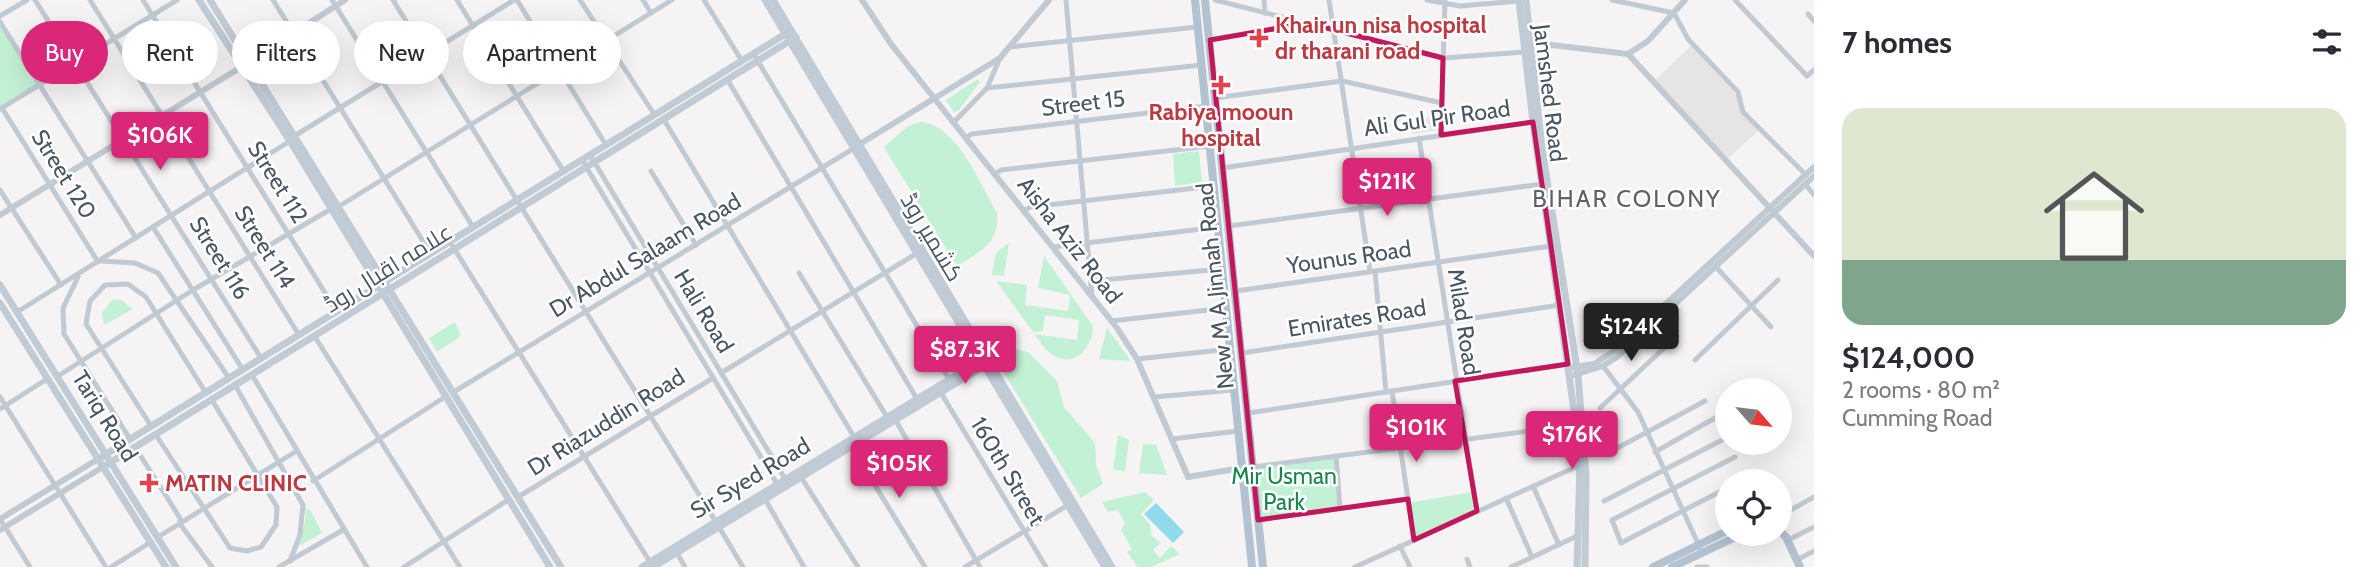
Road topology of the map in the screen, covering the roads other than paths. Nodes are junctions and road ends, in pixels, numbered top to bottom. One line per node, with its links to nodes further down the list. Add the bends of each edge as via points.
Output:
1 (27, 0): 39 (street)
2 (35, 0): 40 (street, Street 116)
3 (90, 0): 57 (street, Street 114)
4 (143, 0): 38 (street, Street 112)
5 (177, 0): 38 (street)
6 (199, 0): 62 (main road)
7 (210, 0): 56 (main road)
8 (274, 0): 41 (street)
9 (345, 0): 33 (street)
10 (393, 0): 43 (street)
11 (457, 0): 44 (street)
12 (515, 0): 45 (street); 46 (street)
13 (580, 0): 47 (street)
14 (643, 0): 34 (street)
15 (672, 0): 34 (street)
16 (704, 0): 69 (street)
17 (765, 0): 55 (main road, کشمیر روڈ)
18 (774, 0): 55 (main road, کشمیر روڈ)
19 (862, 0): 90 (street, Aisha Aziz Road)
20 (1049, 0): 63 (street)
21 (1066, 0): 58 (street)
22 (1195, 0): 51 (main road, New M A Jinnah Road)
23 (1205, 0): 59 (main road, New M A Jinnah Road)
24 (1215, 0): 35 (street)
25 (1264, 0): 35 (street)
26 (1329, 0): 52 (street)
27 (1427, 0): 32 (street)
28 (1521, 0): 32 (street, via 1461,6); 60 (main road, Jamshed Road)
29 (1612, 0): 36 (street)
30 (1685, 0): 36 (street)
31 (1735, 0): 72 (street, via 1807,76)
32 (1445, 2): 68 (street)
33 (334, 3): 42 (street); 54 (street)
34 (651, 13): 53 (street)
35 (1265, 13): 50 (street)
36 (1674, 13): 65 (street, via 1648,41); 124 (street, via 1688,39 1738,92 1743,112)
37 (1808, 14): 48 (street)
38 (152, 15): 57 (street); 88 (street, Street 112)
39 (0, 16)
40 (48, 21)
41 (286, 21)
42 (309, 21)
43 (406, 21)
44 (471, 21)
45 (478, 21)
46 (529, 21)
47 (593, 21)
48 (1814, 21)
49 (0, 22): 86 (street)
50 (1308, 23): 52 (street); 59 (street)
51 (1197, 27): 58 (street); 71 (main road, New M A Jinnah Road)
52 (1333, 29): 68 (street); 76 (street)
53 (621, 32)
54 (354, 35)
55 (791, 35): 66 (main road, علامہ اقبال روڈ); 109 (main road, کشمیر روڈ)
56 (232, 38)
57 (114, 39): 61 (street); 97 (street, Street 114)
58 (1070, 40): 63 (street); 75 (street)
59 (1210, 40): 91 (main road, New M A Jinnah Road)
60 (1527, 42): 64 (main road, Jamshed Road); 65 (street); 213 (main road, Jamshed Road)
61 (108, 43)
62 (232, 44)
63 (1010, 47): 67 (street)
64 (1525, 52): 68 (street); 100 (main road, Jamshed Road)
65 (1628, 54): 143 (street)
66 (755, 57): 69 (main road, علامہ اقبال روڈ); 74 (main road, علامہ اقبال روڈ); 119 (street)
67 (1000, 58): 87 (street); 90 (street)
68 (1443, 58): 92 (street)
69 (742, 61): 96 (main road, علامہ اقبال روڈ)
70 (621, 64): 96 (street)
71 (1202, 65): 75 (street); 94 (main road, New M A Jinnah Road)
72 (1814, 70)
73 (232, 74): 88 (street)
74 (727, 79): 98 (main road, علامہ اقبال روڈ); 130 (street)
75 (1074, 80): 87 (street); 99 (street)
76 (1342, 81): 91 (street); 92 (street); 111 (street)
77 (89, 84): 107 (street, Street 116)
78 (259, 84): 104 (main road)
79 (325, 84): 93 (street)
80 (375, 84): 93 (street)
81 (384, 84): 112 (street)
82 (447, 84): 102 (street)
83 (510, 84): 89 (street)
84 (536, 84): 89 (street)
85 (569, 84): 108 (street)
86 (40, 85): 95 (street); 114 (street)
87 (987, 89): 101 (street)
88 (203, 93): 97 (street); 118 (street, Street 112)
89 (517, 96): 102 (street); 122 (street)
90 (934, 97): 101 (street, Aisha Aziz Road); 109 (street)
91 (1215, 98): 120 (main road, New M A Jinnah Road)
92 (1442, 103): 103 (street)
93 (339, 106): 104 (street); 126 (street)
94 (1206, 106): 99 (street, Street 15); 110 (main road, New M A Jinnah Road)
95 (1, 108): 129 (street, Street 120)
96 (654, 114): 108 (main road, علامہ اقبال روڈ)
97 (165, 117): 107 (street); 133 (street, Street 114)
98 (663, 118): 113 (main road, علامہ اقبال روڈ); 146 (street)
99 (1077, 121): 105 (street, Street 15); 115 (street)
100 (1533, 122): 103 (street, Ali Gul Pir Road); 127 (main road, Jamshed Road)
101 (953, 123): 105 (street, Aisha Aziz Road)
102 (472, 124): 112 (street); 135 (street)
103 (1441, 135): 106 (street, Ali Gul Pir Road)
104 (293, 138): 118 (street); 140 (main road)
105 (965, 138): 123 (street, Aisha Aziz Road)
106 (1419, 138): 111 (street, Ali Gul Pir Road); 136 (street, Milad Road)
107 (124, 139): 114 (street); 145 (street, Street 116)
108 (606, 145): 113 (main road, علامہ اقبال روڈ)
109 (858, 146): 119 (street, Dr Abdul Salaam Road); 158 (main road, کشمیر روڈ); 209 (main road, کشمیر روڈ)
110 (1210, 146): 115 (street); 131 (main road, New M A Jinnah Road)
111 (1350, 148): 120 (street, Ali Gul Pir Road); 141 (street)
112 (426, 152): 126 (street); 149 (street)
113 (592, 158): 116 (main road, علامہ اقبال روڈ); 165 (street, Hali Road)
114 (87, 161): 129 (street); 152 (street)
115 (1081, 161): 123 (street); 137 (street)
116 (585, 164): 122 (main road, علامہ اقبال روڈ); 138 (main road, علامہ اقبال روڈ); 171 (street, Hali Road)
117 (1814, 167): 124 (street)
118 (248, 168): 133 (street); 151 (street, Street 112)
119 (822, 168): 130 (street, Dr Abdul Salaam Road); 169 (street)
120 (1222, 168): 147 (main road, New M A Jinnah Road)
121 (651, 171): 155 (street)
122 (564, 172): 135 (main road, علامہ اقبال روڈ)
123 (995, 174): 142 (street, Aisha Aziz Road)
124 (1805, 175): 143 (street)
125 (1814, 176): 128 (street)
126 (384, 178): 140 (street); 159 (street)
127 (1542, 184): 136 (street); 156 (main road, Jamshed Road)
128 (1805, 184): 134 (street); 143 (street)
129 (49, 185): 139 (street); 162 (street, Street 120)
130 (792, 186): 146 (street, Dr Abdul Salaam Road); 180 (street)
131 (1214, 186): 137 (street); 150 (main road, New M A Jinnah Road)
132 (0, 190): 139 (street)
133 (210, 192): 145 (street); 160 (street, Street 114)
134 (1814, 195)
135 (516, 199): 138 (street); 149 (main road, علامہ اقبال روڈ)
136 (1428, 200): 141 (street); 163 (street, Milad Road)
137 (1085, 201): 142 (street); 153 (street)
138 (520, 207): 154 (main road, علامہ اقبال روڈ); 192 (street)
139 (11, 208): 144 (street); 176 (street)
140 (335, 208): 151 (street); 177 (main road)
141 (1361, 209): 147 (street); 168 (street)
142 (1024, 211): 157 (street, Aisha Aziz Road)
143 (1771, 211): 161 (street); 164 (street); 213 (street, via 1617,349 1602,360)
144 (0, 215)
145 (172, 216): 148 (street); 172 (street, Street 116)
146 (728, 225): 155 (street, Dr Abdul Salaam Road); 197 (street)
147 (1229, 226): 179 (main road, New M A Jinnah Road)
148 (153, 227): 152 (street); 178 (street)
149 (473, 227): 154 (main road, علامہ اقبال روڈ)
150 (1218, 227): 153 (street); 166 (main road, New M A Jinnah Road)
151 (288, 233): 160 (street); 191 (street, Street 112)
152 (136, 238): 162 (street)
153 (1088, 243): 157 (street); 174 (street)
154 (452, 245): 159 (main road, علامہ اقبال روڈ); 181 (main road, علامہ اقبال روڈ); 204 (street)
155 (696, 245): 165 (street, Dr Abdul Salaam Road)
156 (1551, 246): 163 (street, Younus Road); 185 (main road, Jamshed Road)
157 (1053, 247): 182 (street, Aisha Aziz Road)
158 (919, 252): 169 (street); 209 (main road, کشمیر روڈ)
159 (431, 254): 177 (main road, علامہ اقبال روڈ)
160 (251, 256): 172 (street); 199 (street, Street 114)
161 (1814, 256)
162 (98, 262): 167 (street); 183 (street, via 119,260 150,269)
163 (1437, 262): 168 (street, Younus Road); 195 (street, Milad Road)
164 (1716, 267): 186 (street); 211 (street)
165 (658, 268): 171 (street, Dr Abdul Salaam Road); 214 (street, Hali Road)
166 (1222, 269): 174 (street); 187 (main road, New M A Jinnah Road)
167 (83, 271): 176 (street); 210 (street, via 68,294 61,321)
168 (1372, 271): 179 (street, Younus Road); 198 (street)
169 (886, 272): 180 (street); 220 (street)
170 (799, 273): 188 (street)
171 (648, 274): 192 (street, Dr Abdul Salaam Road); 217 (street, Hali Road)
172 (213, 279): 178 (street); 206 (street, Street 116)
173 (1778, 280): 186 (street)
174 (1091, 281): 182 (street)
175 (0, 285): 189 (main road, Tariq Road)
176 (61, 285): 189 (street)
177 (380, 286): 181 (main road); 191 (main road, علامہ اقبال روڈ)
178 (193, 290): 183 (street); 212 (street)
179 (1236, 290): 205 (main road, New M A Jinnah Road)
180 (853, 292): 188 (street); 232 (street)
181 (385, 294): 201 (main road, علامہ اقبال روڈ); 228 (main road)
182 (1092, 297): 194 (street, Aisha Aziz Road)
183 (178, 299): 190 (street); 218 (street)
184 (0, 303): 193 (main road, Tariq Road)
185 (1560, 305): 195 (street, Emirates Road); 213 (main road, Jamshed Road)
186 (1751, 305): 196 (street); 208 (street)
187 (1226, 308): 194 (street); 203 (main road, New M A Jinnah Road)
188 (822, 311): 197 (street); 239 (street)
189 (17, 312): 216 (main road, Tariq Road)
190 (158, 312): 202 (street); 202 (street, via 136,288 121,283 105,285 94,294 86,316); 226 (street)
191 (337, 312): 199 (main road, علامہ اقبال روڈ)
192 (586, 312): 204 (street, Dr Abdul Salaam Road); 238 (street)
193 (3, 314): 219 (main road, Tariq Road)
194 (1111, 321): 207 (street, Aisha Aziz Road)
195 (1447, 322): 198 (street, Emirates Road); 221 (street, Milad Road)
196 (1771, 327)
197 (791, 331): 214 (street); 248 (street)
198 (1381, 332): 205 (street, Emirates Road); 225 (street)
199 (299, 335): 206 (main road, علامہ اقبال روڈ)
200 (1677, 336): 224 (street)
201 (315, 337): 215 (main road, علامہ اقبال روڈ); 249 (street)
202 (101, 348): 210 (street); 243 (street)
203 (1230, 349): 207 (street); 223 (main road, New M A Jinnah Road)
204 (519, 352): 228 (street, Dr Abdul Salaam Road); 262 (street)
205 (1242, 353): 237 (main road, New M A Jinnah Road)
206 (261, 358): 212 (main road, علامہ اقبال روڈ)
207 (1137, 359): 231 (street, Aisha Aziz Road)
208 (1695, 360)
209 (986, 361): 220 (main road, Sir Syed Road); 227 (main road, Sir Syed Road); 289 (main road, کشمیر روڈ)
210 (79, 362): 216 (street); 250 (street)
211 (1603, 366): 213 (street); 224 (street)
212 (243, 370): 218 (main road, علامہ اقبال روڈ)
213 (1572, 370): 221 (street); 242 (main road, Jamshed Road); 352 (main road, Jamshed Road, via 1586,476)
214 (721, 372): 217 (street); 217 (street); 275 (street, Hali Road)
215 (252, 375): 222 (main road, علامہ اقبال روڈ); 257 (street)
216 (58, 376): 260 (main road, Tariq Road)
217 (712, 377): 238 (street, Dr Riazuddin Road); 278 (street, Hali Road)
218 (229, 378): 226 (main road, علامہ اقبال روڈ)
219 (47, 379): 235 (street); 264 (main road, Tariq Road)
220 (949, 379): 229 (main road, Sir Syed Road)
221 (1455, 382): 225 (street); 252 (street, Milad Road)
222 (235, 386): 233 (main road, علامہ اقبال روڈ); 266 (street)
223 (1234, 390): 231 (street); 244 (main road, New M A Jinnah Road)
224 (1623, 390): 236 (street); 246 (street)
225 (1389, 392): 237 (street); 256 (street)
226 (205, 393): 243 (main road, علامہ اقبال روڈ)
227 (941, 393): 229 (main road, Sir Syed Road); 302 (street, 160th Street)
228 (448, 395): 249 (street, Dr Abdul Salaam Road); 282 (main road); 287 (main road)
229 (930, 395): 232 (main road, Sir Syed Road); 241 (main road, Sir Syed Road)
230 (0, 397): 235 (street)
231 (1154, 397): 251 (street, Aisha Aziz Road)
232 (917, 399): 239 (main road, Sir Syed Road)
233 (212, 400): 247 (main road, علامہ اقبال روڈ); 272 (street)
234 (1705, 401): 246 (street)
235 (3, 408): 276 (street)
236 (1600, 408)
237 (1249, 413): 269 (main road, New M A Jinnah Road)
238 (649, 415): 262 (street, Dr Riazuddin Road); 298 (street)
239 (887, 417): 245 (main road, Sir Syed Road)
240 (1715, 418): 259 (street)
241 (896, 421): 245 (main road, Sir Syed Road); 319 (street)
242 (1576, 425): 252 (street); 267 (main road, Jamshed Road)
243 (151, 426): 250 (main road, علامہ اقبال روڈ)
244 (1238, 431): 251 (street); 270 (main road, New M A Jinnah Road)
245 (867, 433): 248 (main road, Sir Syed Road); 254 (main road, Sir Syed Road)
246 (1646, 433): 258 (street); 259 (street)
247 (156, 435): 255 (main road, علامہ اقبال روڈ); 291 (street)
248 (854, 437): 275 (main road, Sir Syed Road)
249 (381, 438): 274 (street, Dr Abdul Salaam Road); 309 (street)
250 (130, 439): 260 (main road, علامہ اقبال روڈ)
251 (1172, 439): 270 (street, Aisha Aziz Road, via 1188,477)
252 (1464, 439): 256 (street); 294 (street, Milad Road)
253 (1715, 444): 271 (street)
254 (851, 446): 273 (main road, Sir Syed Road); 339 (street)
255 (135, 447): 265 (main road, علامہ اقبال روڈ); 297 (street)
256 (1400, 448): 261 (street); 286 (street)
257 (295, 452): 266 (street); 274 (street)
258 (1610, 452)
259 (1655, 452): 271 (street)
260 (106, 454): 264 (main road, علامہ اقبال روڈ); 265 (main road, Tariq Road)
261 (1336, 456): 269 (street); 290 (street)
262 (583, 457): 282 (street, Dr Riazuddin Road); 323 (street)
263 (1735, 457): 279 (street)
264 (98, 458): 268 (main road, Tariq Road); 276 (street, علامہ اقبال روڈ)
265 (111, 462): 268 (main road, علامہ اقبال روڈ); 307 (main road, Tariq Road)
266 (279, 463): 272 (street); 320 (street, via 303,505 300,536)
267 (1580, 465): 277 (street); 304 (main road, Jamshed Road)
268 (103, 467): 280 (street, علامہ اقبال روڈ); 307 (main road, Tariq Road)
269 (1253, 467): 296 (main road, New M A Jinnah Road)
270 (1241, 468): 345 (main road, New M A Jinnah Road)
271 (1664, 472): 279 (street); 288 (street)
272 (259, 474): 291 (street); 291 (street, via 278,516 261,547 247,551 230,548)
273 (801, 477): 275 (main road, Sir Syed Road); 338 (street)
274 (313, 481): 301 (street)
275 (787, 482): 278 (main road, Sir Syed Road)
276 (54, 485): 280 (street); 295 (street, علامہ اقبال روڈ)
277 (1533, 486): 284 (street); 311 (street)
278 (779, 487): 285 (main road, Sir Syed Road); 298 (main road, Sir Syed Road)
279 (1672, 490): 293 (street); 293 (street, via 1612,520 1620,543)
280 (60, 494): 300 (street, علامہ اقبال روڈ); 325 (street)
281 (1715, 494): 293 (street)
282 (519, 497): 334 (main road)
283 (1814, 497): 292 (street)
284 (1506, 498): 294 (street); 317 (street)
285 (765, 499): 298 (main road, Sir Syed Road); 337 (street)
286 (1408, 499): 290 (street); 308 (street)
287 (508, 500): 309 (street); 333 (main road)
288 (1604, 501)
289 (1070, 504): 302 (street); 343 (main road, کشمیر روڈ); 344 (main road, کشمیر روڈ)
290 (1340, 508): 296 (street)
291 (202, 509): 297 (street)
292 (1792, 509)
293 (1683, 511): 314 (street)
294 (1477, 512): 308 (street)
295 (0, 519): 300 (street)
296 (1258, 520): 346 (main road, New M A Jinnah Road)
297 (180, 524): 307 (street); 328 (street)
298 (718, 524): 303 (main road, Sir Syed Road); 336 (street)
299 (1814, 527): 305 (street)
300 (3, 529): 324 (street)
301 (343, 530): 320 (street); 330 (street)
302 (1024, 531): 319 (street); 342 (street, 160th Street)
303 (704, 532): 316 (main road, Sir Syed Road); 323 (main road, Sir Syed Road)
304 (1577, 536): 311 (street); 351 (main road, Jamshed Road)
305 (1792, 538)
306 (1715, 539): 314 (main road)
307 (154, 540): 325 (street); 326 (main road, Tariq Road); 327 (main road, Tariq Road)
308 (1414, 540): 312 (street)
309 (444, 541): 331 (street); 332 (street)
310 (1715, 543): 314 (main road)
311 (1559, 545): 317 (street)
312 (1400, 546): 347 (street); 348 (street)
313 (1791, 546): 321 (main road)
314 (1701, 548): 353 (main road); 354 (main road)
315 (1814, 551): 321 (street)
316 (677, 553): 323 (main road, Sir Syed Road); 335 (street)
317 (1532, 557): 322 (street)
318 (1467, 559): 349 (street)
319 (976, 560): 340 (street); 341 (street)
320 (290, 561): 329 (street)
321 (1798, 563)
322 (1525, 564): 350 (street)
323 (648, 565)
324 (30, 567)
325 (108, 567)
326 (166, 567)
327 (176, 567)
328 (212, 567)
329 (279, 567)
330 (367, 567)
331 (404, 567)
332 (460, 567)
333 (550, 567)
334 (561, 567)
335 (685, 567)
336 (743, 567)
337 (804, 567)
338 (858, 567)
339 (925, 567)
340 (965, 567)
341 (980, 567)
342 (1046, 567)
343 (1105, 567)
344 (1112, 567)
345 (1252, 567)
346 (1263, 567)
347 (1355, 567)
348 (1409, 567)
349 (1471, 567)
350 (1511, 567)
351 (1577, 567)
352 (1585, 567)
353 (1653, 567)
354 (1672, 567)
355 (1697, 567): 356 (street)
356 (1707, 567)

